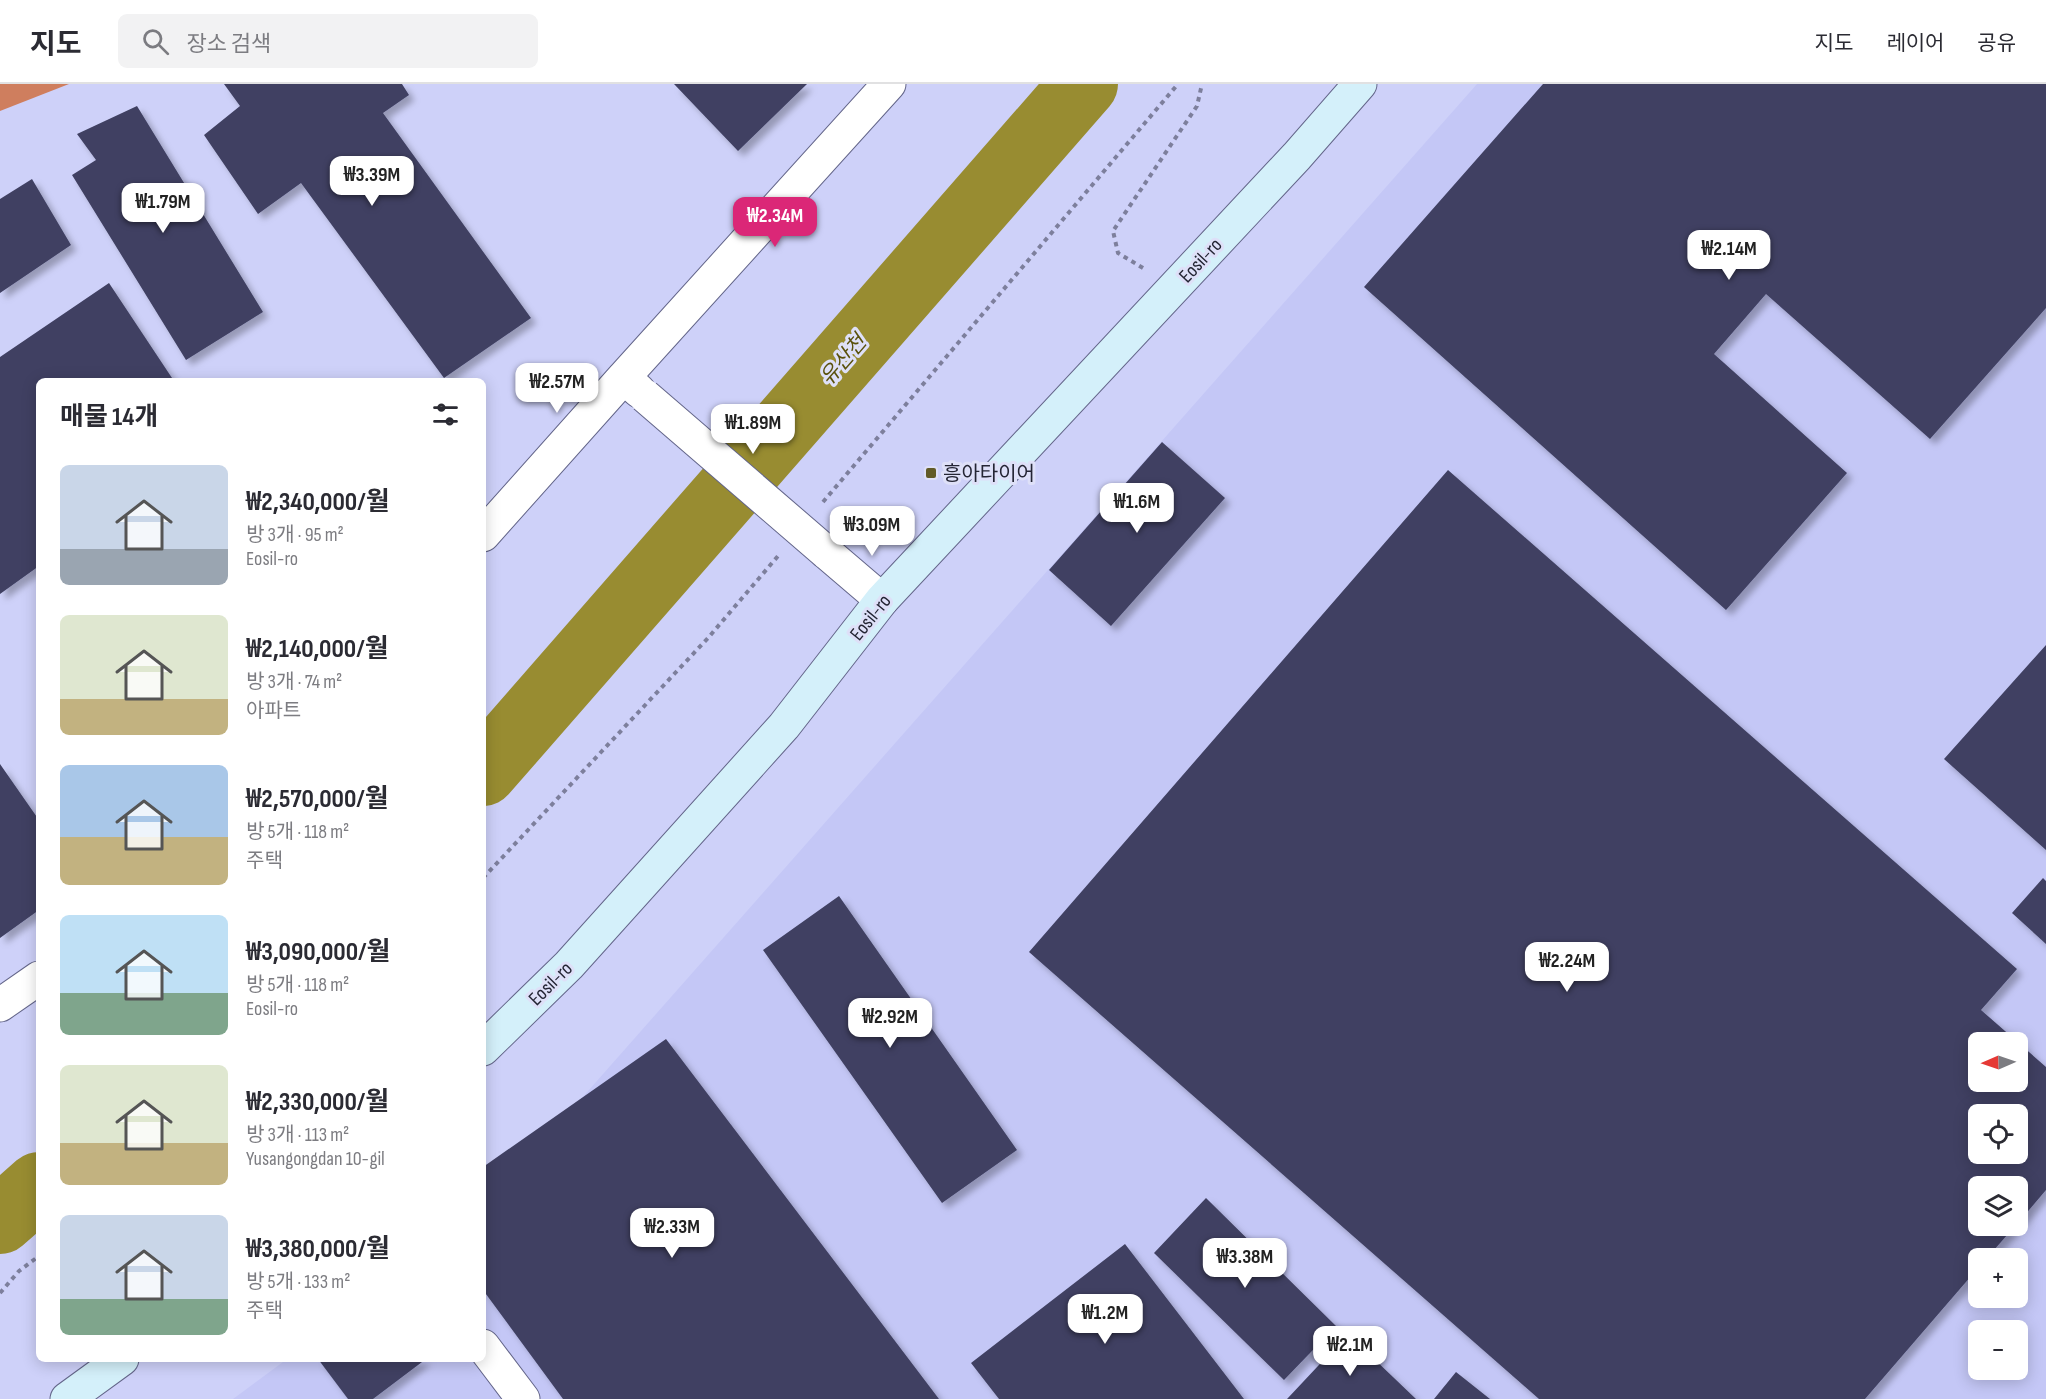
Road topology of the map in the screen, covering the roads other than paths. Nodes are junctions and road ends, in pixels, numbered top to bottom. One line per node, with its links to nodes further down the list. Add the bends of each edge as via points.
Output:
1 (889, 84): 3 (street)
2 (1360, 84): 5 (main road, Eosil-ro)
3 (634, 386): 4 (street); 5 (street, bridge)
4 (486, 532)
5 (882, 600): 8 (main road, Eosil-ro, via 784,726 569,964)
6 (36, 980): 7 (street)
7 (0, 1005)
8 (486, 1046)
9 (486, 1350): 12 (street)
10 (118, 1362): 11 (main road)
11 (67, 1399)
12 (523, 1399)

